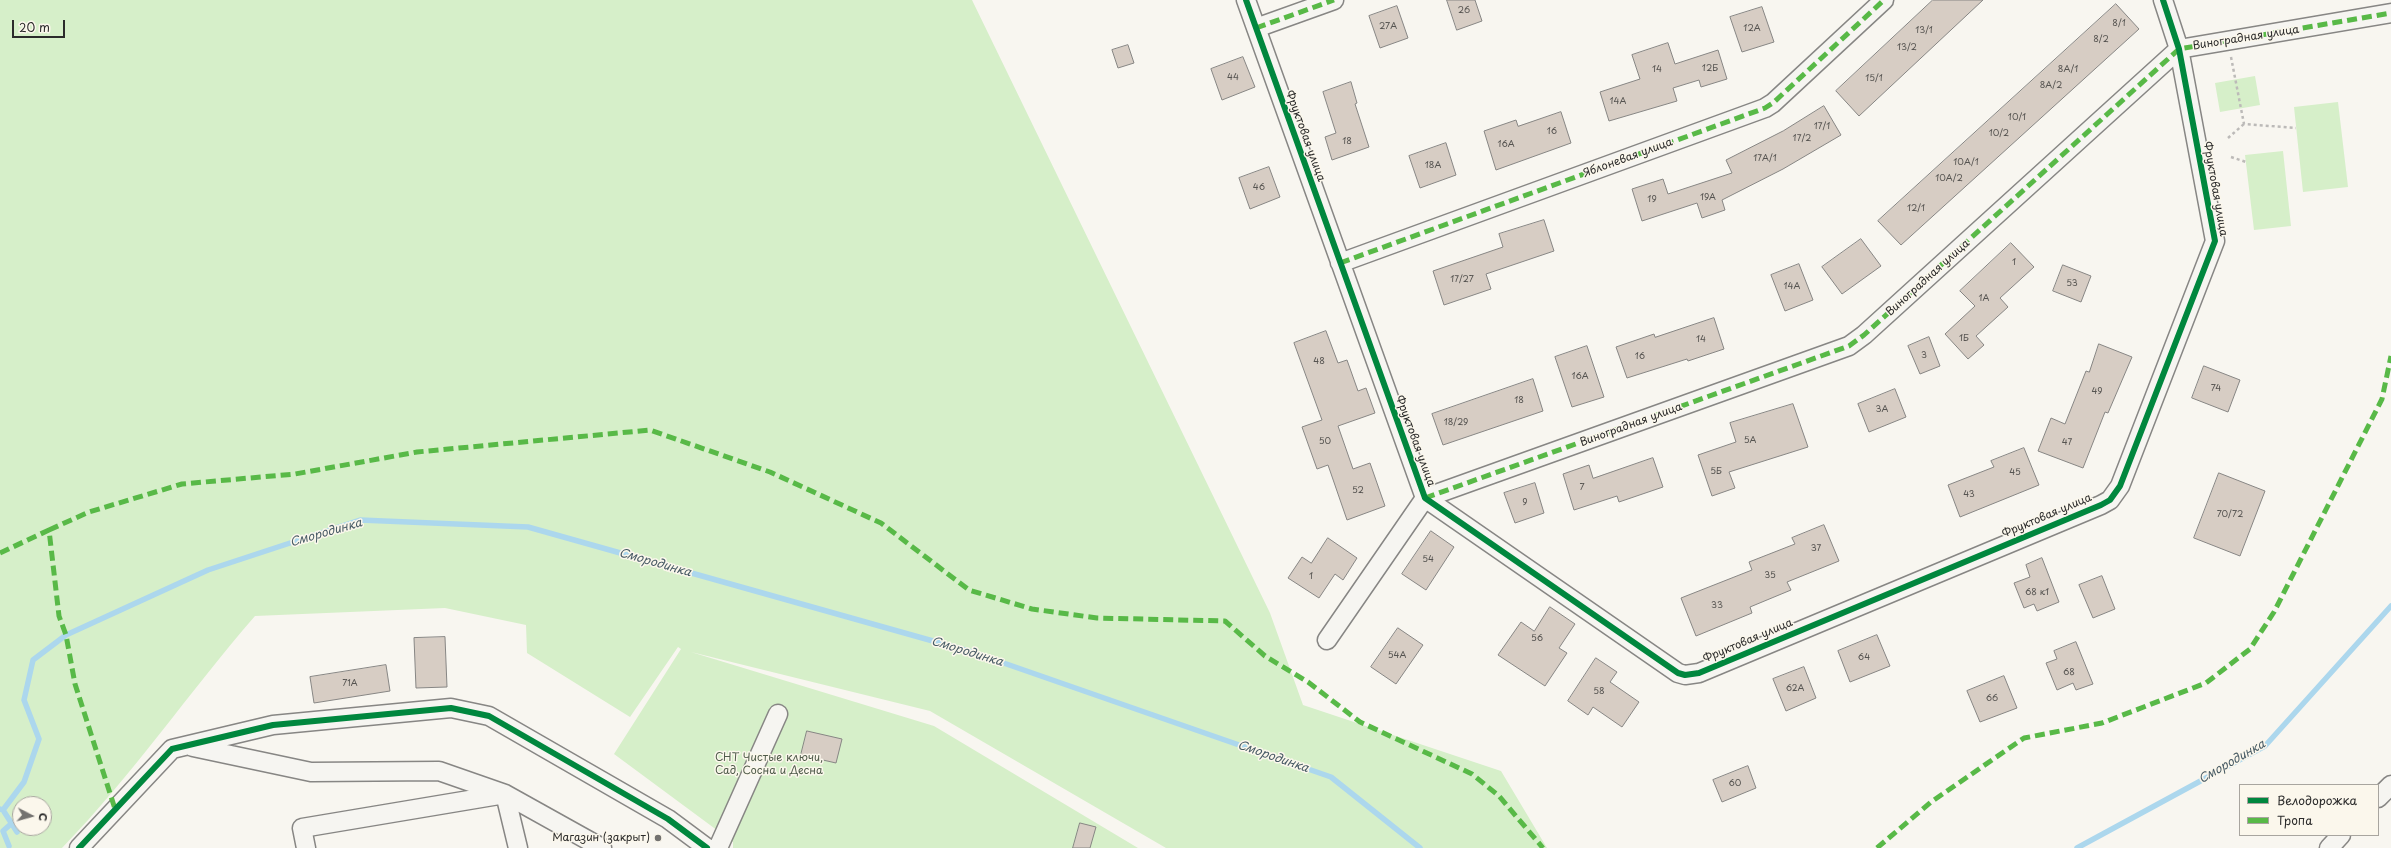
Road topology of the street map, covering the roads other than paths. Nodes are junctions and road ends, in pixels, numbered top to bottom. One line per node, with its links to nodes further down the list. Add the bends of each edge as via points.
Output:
1 (1246, 0): 6 (street, Фруктовая улица)
2 (1334, 0): 6 (street)
3 (1884, 0): 8 (street, Яблоневая улица, via 1773,104 1765,108)
4 (2163, 0): 7 (street, Фруктовая улица)
5 (2391, 14): 7 (street, Виноградная улица)
6 (1256, 28): 8 (street, Фруктовая улица)
7 (2180, 49): 9 (street, Виноградная улица, via 1869,331 1849,346); 9 (street, Фруктовая улица, via 2215,241 2120,486 2110,500 1706,670 1685,675 1678,673)
8 (1340, 263): 9 (street, Фруктовая улица)
9 (1425, 498): 10 (street)
10 (1328, 640)
11 (778, 714): 22 (street)
12 (188, 746): 14 (street, via 311,772 439,771); 17 (street, via 172,749); 21 (street, via 273,725 451,708 489,716 668,819)
13 (2391, 785): 15 (street)
14 (505, 794): 18 (street, via 302,828); 19 (street); 20 (street)
15 (2379, 797)
16 (2341, 836): 23 (street)
17 (79, 848)
18 (306, 848)
19 (518, 848)
20 (602, 848)
21 (707, 848)
22 (718, 848)
23 (2328, 848)

